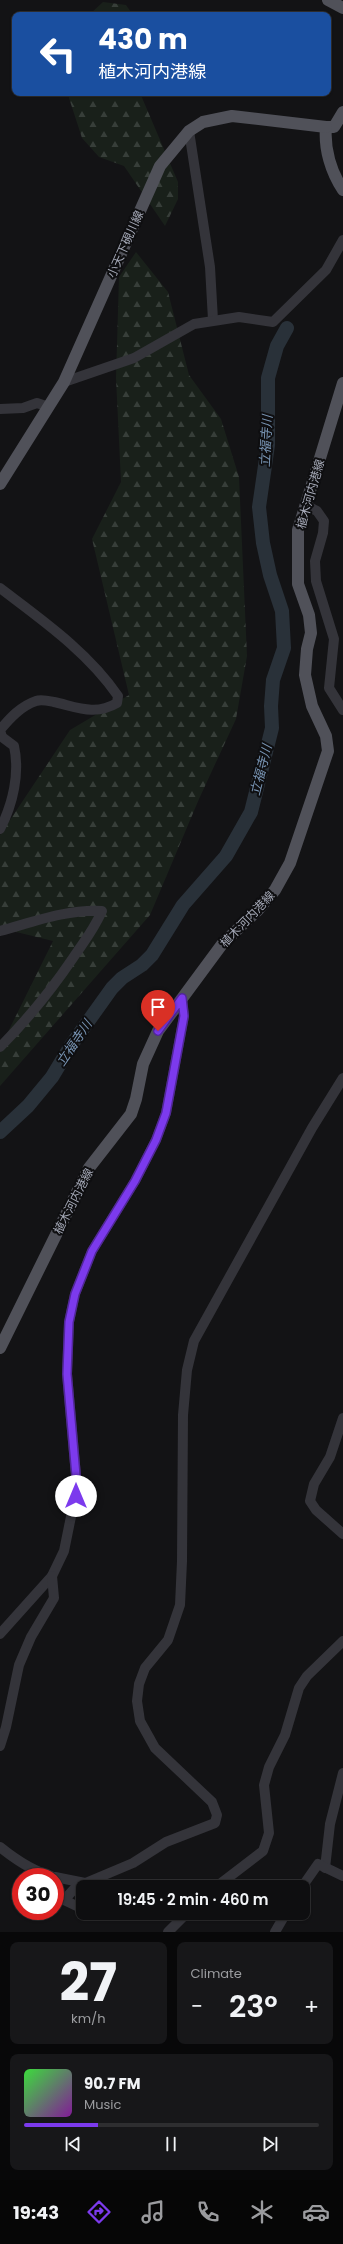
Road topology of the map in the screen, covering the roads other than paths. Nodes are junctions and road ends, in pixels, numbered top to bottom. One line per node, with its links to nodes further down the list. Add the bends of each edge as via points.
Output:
1 (328, 0): 2 (main road)
2 (343, 8)
3 (343, 112): 4 (main road)
4 (334, 126): 5 (main road, 小天下硯川線, via 232,116 204,122); 6 (main road, via 328,155 334,175)
5 (189, 131): 8 (street, via 210,267); 9 (main road, 小天下硯川線, via 160,166)
6 (343, 190)
7 (343, 240): 8 (street, via 326,270 273,322 245,317)
8 (213, 320): 9 (street, via 194,324 134,358)
9 (64, 382): 11 (main road, 小天下硯川線)
10 (343, 383): 14 (main road, 植木河内港線)
11 (49, 406): 12 (street, via 37,403 23,408); 13 (main road, 小天下硯川線)
12 (0, 409)
13 (0, 484)
14 (305, 505): 16 (street, via 317,511 324,521 316,561 316,582 334,639 328,688); 19 (main road, 植木河内港線, via 298,530 297,554 298,584 309,615 311,633 305,675 312,706 326,736 328,751 290,863 275,890 223,943)
15 (0, 588): 17 (street, via 66,639 109,682 118,696 117,703 105,710 38,700 12,716 0,730 2,737 14,746 16,777)
16 (343, 710)
17 (0, 829)
18 (0, 931): 20 (street, via 59,915 87,910 102,911 93,931 70,964 38,1006)
19 (182, 998): 22 (main road, 植木河内港線, via 158,1031 143,1064 131,1114 89,1168); 25 (street, via 184,1016 166,1113 156,1140 135,1181 92,1251 75,1294 69,1322 67,1374 77,1487 64,1551)
20 (0, 1048)
21 (343, 1078): 35 (street, via 312,1128 194,1341 187,1370 183,1415 180,1605 168,1640 145,1668 138,1684 137,1701 140,1721 155,1748 212,1802 217,1815 215,1823 166,1842 133,1863)
22 (0, 1348)
23 (343, 1418): 24 (street, via 330,1457 314,1484 310,1501 316,1510)
24 (343, 1534)
25 (52, 1576): 26 (street); 28 (street, via 54,1598 31,1637 19,1665)
26 (0, 1634)
27 (343, 1641): 36 (street, via 307,1676 299,1688 285,1735 269,1767 264,1785 270,1833 263,1851)
28 (0, 1746)
29 (343, 1773): 32 (street, via 330,1824)
30 (0, 1847): 31 (street)
31 (32, 1868)
32 (325, 1868): 33 (street); 37 (street, via 318,1864)
33 (343, 1876)
34 (64, 1879): 38 (street)
35 (92, 1880)
36 (225, 1880)
37 (307, 1880)
38 (76, 1881)
39 (76, 1887): 40 (street, via 64,1900)
40 (76, 1906)
41 (180, 1920): 43 (street)
42 (282, 1920): 44 (street)
43 (168, 1932)
44 (275, 1932)

